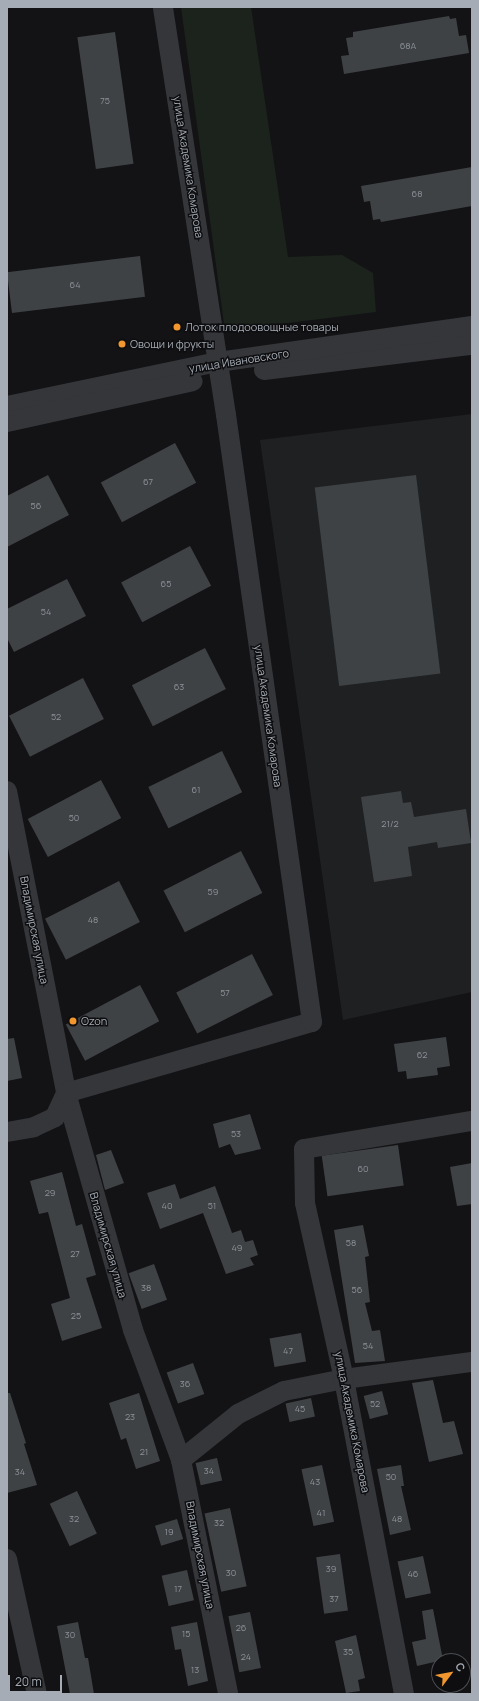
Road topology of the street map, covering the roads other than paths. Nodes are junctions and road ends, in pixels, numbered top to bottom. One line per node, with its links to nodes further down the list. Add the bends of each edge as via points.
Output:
1 (163, 7): 4 (street, улица Академика Комарова)
2 (472, 326): 4 (street, улица Ивановского)
3 (472, 345): 4 (street, улица Ивановского)
4 (219, 369): 5 (street, улица Ивановского); 6 (street, улица Ивановского); 8 (street, улица Академика Комарова, via 312,1022)
5 (7, 406)
6 (7, 422)
7 (7, 791): 8 (street, Владимирская улица)
8 (66, 1093): 10 (street, via 55,1117 34,1127); 13 (street, Владимирская улица, via 133,1330)
9 (472, 1121): 12 (street, улица Академика Комарова, via 304,1149 306,1203)
10 (7, 1132)
11 (472, 1362): 12 (street)
12 (344, 1379): 13 (street, via 284,1391 271,1397 238,1414); 17 (street, улица Академика Комарова)
13 (181, 1460): 16 (street, Владимирская улица)
14 (7, 1560): 15 (street)
15 (37, 1694)
16 (228, 1694)
17 (404, 1694)

